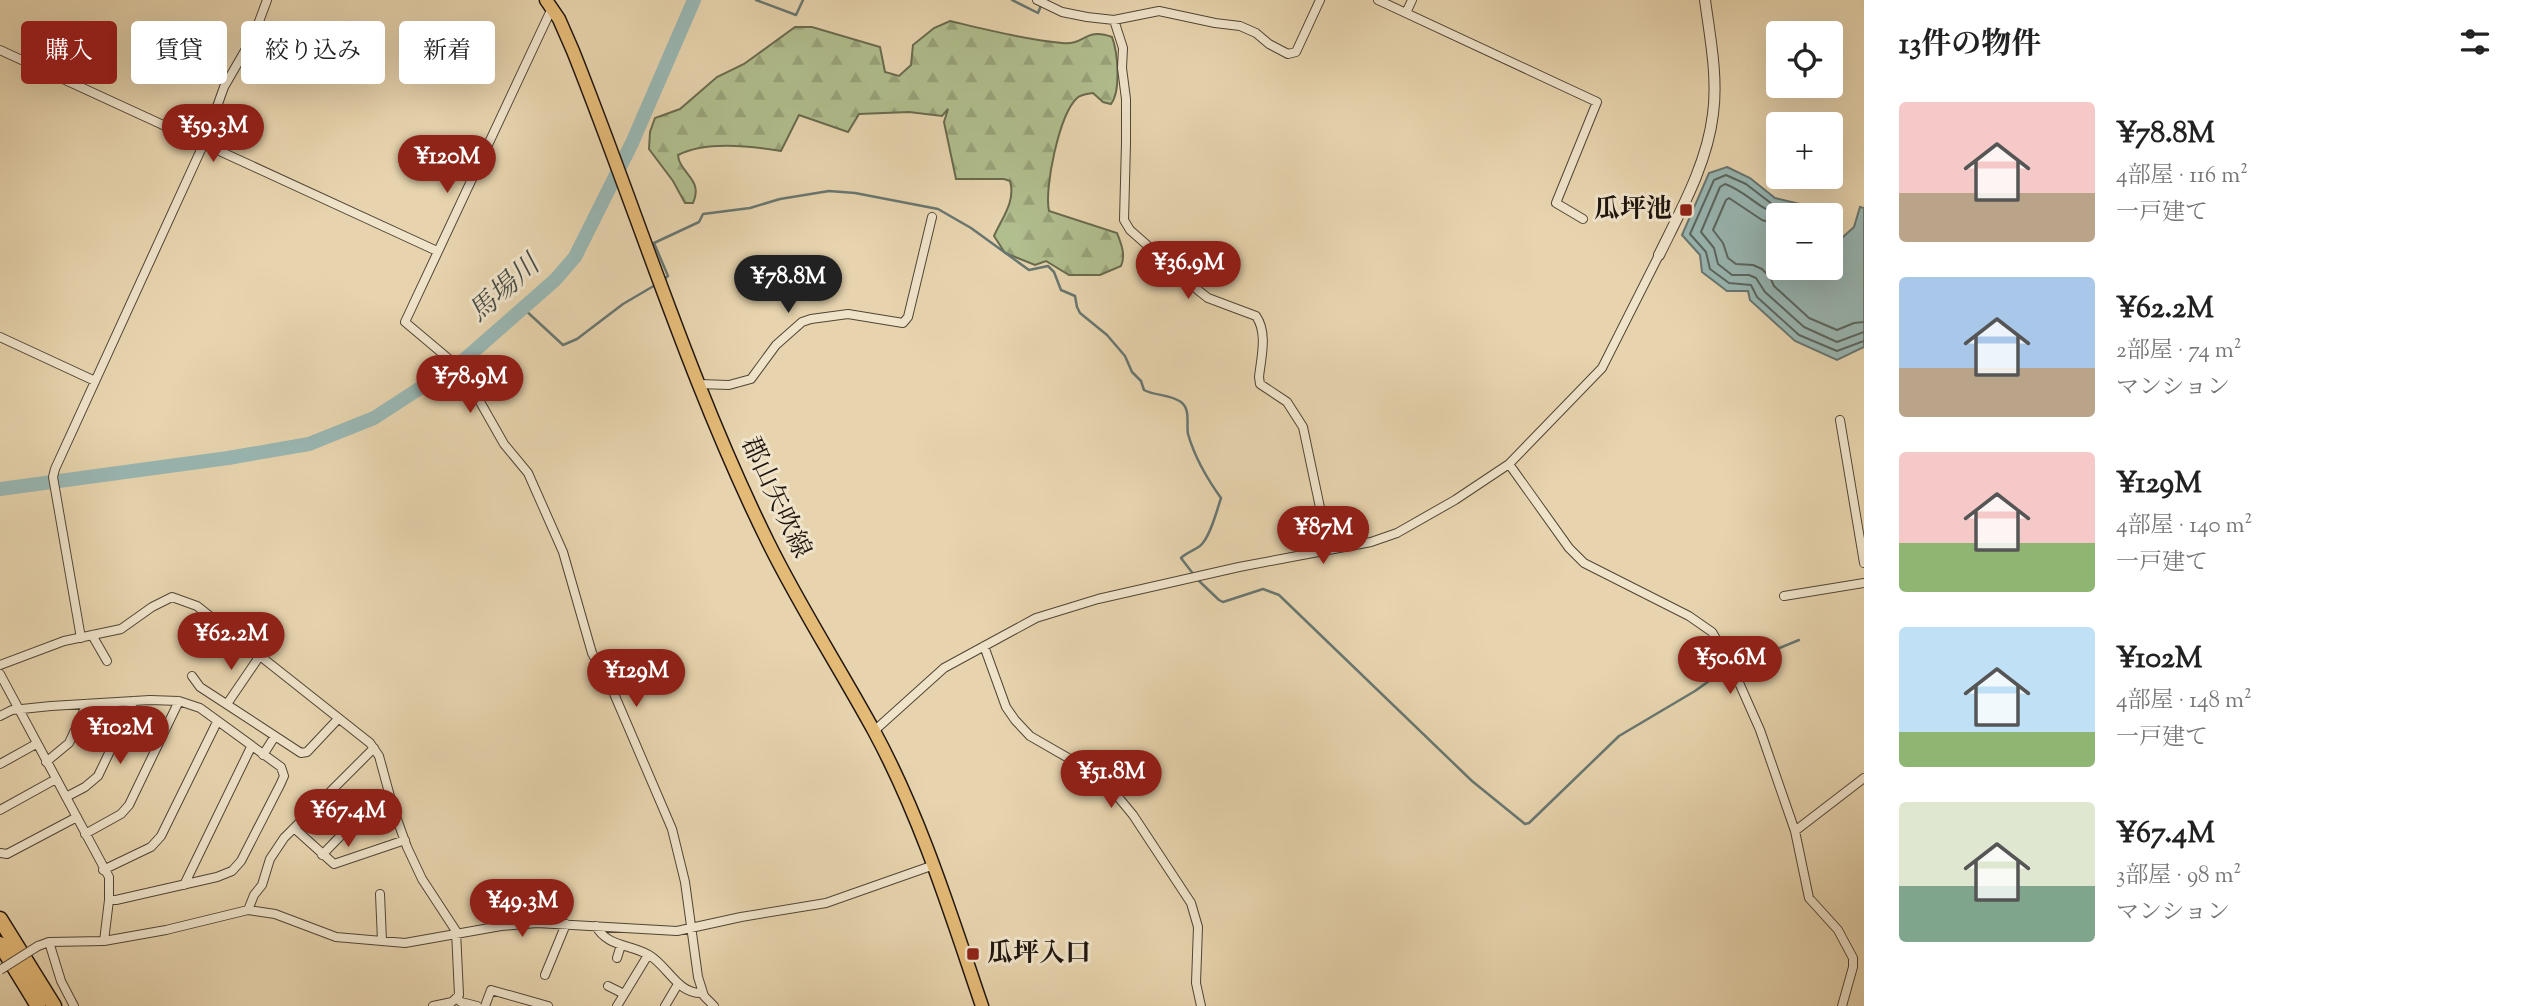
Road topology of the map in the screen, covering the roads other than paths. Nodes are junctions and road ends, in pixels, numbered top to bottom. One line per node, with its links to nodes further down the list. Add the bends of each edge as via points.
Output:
1 (267, 0): 11 (street, via 254,35 224,87)
2 (1037, 0): 9 (street, via 1066,13)
3 (1320, 0): 9 (street, via 1292,54 1240,26 1159,11)
4 (1378, 0): 8 (street)
5 (1412, 0): 8 (street)
6 (1705, 0): 15 (street, via 1715,91 1713,114 1704,156)
7 (549, 4): 14 (street); 18 (main road, 郡山矢吹線, via 573,51)
8 (1406, 13): 13 (street, via 1597,102 1556,203)
9 (1114, 20): 21 (street, via 1123,48 1126,99 1124,220 1208,298 1260,321 1261,384 1287,402 1303,427)
10 (0, 50): 11 (street)
11 (204, 143): 14 (street); 17 (street)
12 (932, 217): 18 (street, via 903,323 848,314 811,319 776,345 751,379 729,385)
13 (1583, 219)
14 (437, 251): 70 (street, via 405,322 462,370 504,444 528,473 563,552 592,653 672,829)
15 (1659, 255): 20 (street, via 1602,368)
16 (0, 337): 17 (street)
17 (95, 381): 26 (street, via 53,477)
18 (699, 383): 41 (main road, 郡山矢吹線, via 768,542)
19 (1840, 420): 22 (street)
20 (1509, 464): 21 (street, via 1397,533); 56 (street, via 1584,563 1712,632 1746,696)
21 (1329, 550): 27 (street, via 1069,607 1036,618)
22 (1864, 563)
23 (1864, 583): 24 (street)
24 (1784, 596)
25 (92, 635): 26 (street); 28 (street, via 121,629 172,597 197,606); 29 (street)
26 (81, 638): 30 (street)
27 (984, 646): 41 (street, via 927,681); 97 (street, via 1015,720 1030,736 1106,783 1133,815 1191,903 1198,927 1196,975)
28 (259, 657): 36 (street); 39 (street)
29 (107, 661)
30 (0, 665)
31 (0, 674): 37 (street)
32 (192, 676): 36 (street, via 200,687)
33 (134, 701): 34 (street); 35 (street); 51 (street, via 94,781)
34 (179, 701): 40 (street, via 200,708); 57 (street, via 126,810)
35 (87, 704): 37 (street); 47 (street, via 69,743)
36 (227, 704): 42 (street)
37 (18, 709): 38 (street); 43 (street)
38 (0, 716)
39 (338, 719): 42 (street, via 307,752 301,753); 45 (street)
40 (217, 722): 44 (street); 62 (street, via 161,836 151,847)
41 (874, 731): 61 (main road, 郡山矢吹線)
42 (275, 736): 46 (street)
43 (36, 744): 47 (street); 48 (street)
44 (251, 747): 46 (street); 63 (street)
45 (373, 748): 55 (street); 58 (street)
46 (263, 755): 63 (street, via 278,765 284,776 242,861 226,875)
47 (46, 762): 50 (street)
48 (0, 764)
49 (1864, 778): 56 (street)
50 (56, 779): 51 (street); 52 (street)
51 (66, 797): 53 (street)
52 (0, 810)
53 (76, 817): 57 (street); 59 (street, via 7,854)
54 (353, 823): 60 (street)
55 (294, 828): 60 (street); 66 (street, via 272,856)
56 (1795, 831): 98 (street, via 1809,898 1838,930 1853,958)
57 (85, 834): 62 (street)
58 (405, 840): 60 (street, via 339,864); 71 (street, via 422,879)
59 (0, 853)
60 (322, 855)
61 (934, 865): 70 (street, via 825,903); 96 (main road, 郡山矢吹線)
62 (103, 870): 65 (street, via 108,877)
63 (184, 885): 65 (street)
64 (380, 894): 74 (street)
65 (109, 900): 72 (street)
66 (248, 910): 72 (street); 74 (street, via 275,914 336,937)
67 (0, 919): 87 (highway)
68 (566, 924): 69 (street); 71 (street, via 501,926); 80 (street)
69 (596, 926): 70 (street); 76 (street, via 604,938)
70 (690, 929): 83 (street)
71 (457, 935): 74 (street); 85 (street)
72 (104, 941): 73 (street)
73 (49, 942): 79 (street, bridge); 88 (street)
74 (382, 942)
75 (0, 944): 86 (highway)
76 (621, 945): 77 (street); 78 (street)
77 (648, 955): 81 (street); 84 (street)
78 (617, 958)
79 (0, 970)
80 (545, 975)
81 (678, 984): 83 (street); 94 (street)
82 (608, 986): 84 (street)
83 (703, 993): 95 (street)
84 (624, 995): 93 (street)
85 (457, 999): 89 (street); 90 (street)
86 (38, 1006)
87 (54, 1006)
88 (74, 1006)
89 (433, 1006)
90 (477, 1006)
91 (485, 1006): 92 (street, via 491,990)
92 (548, 1006)
93 (617, 1006)
94 (665, 1006)
95 (714, 1006)
96 (982, 1006)
97 (1201, 1006)
98 (1842, 1006)

